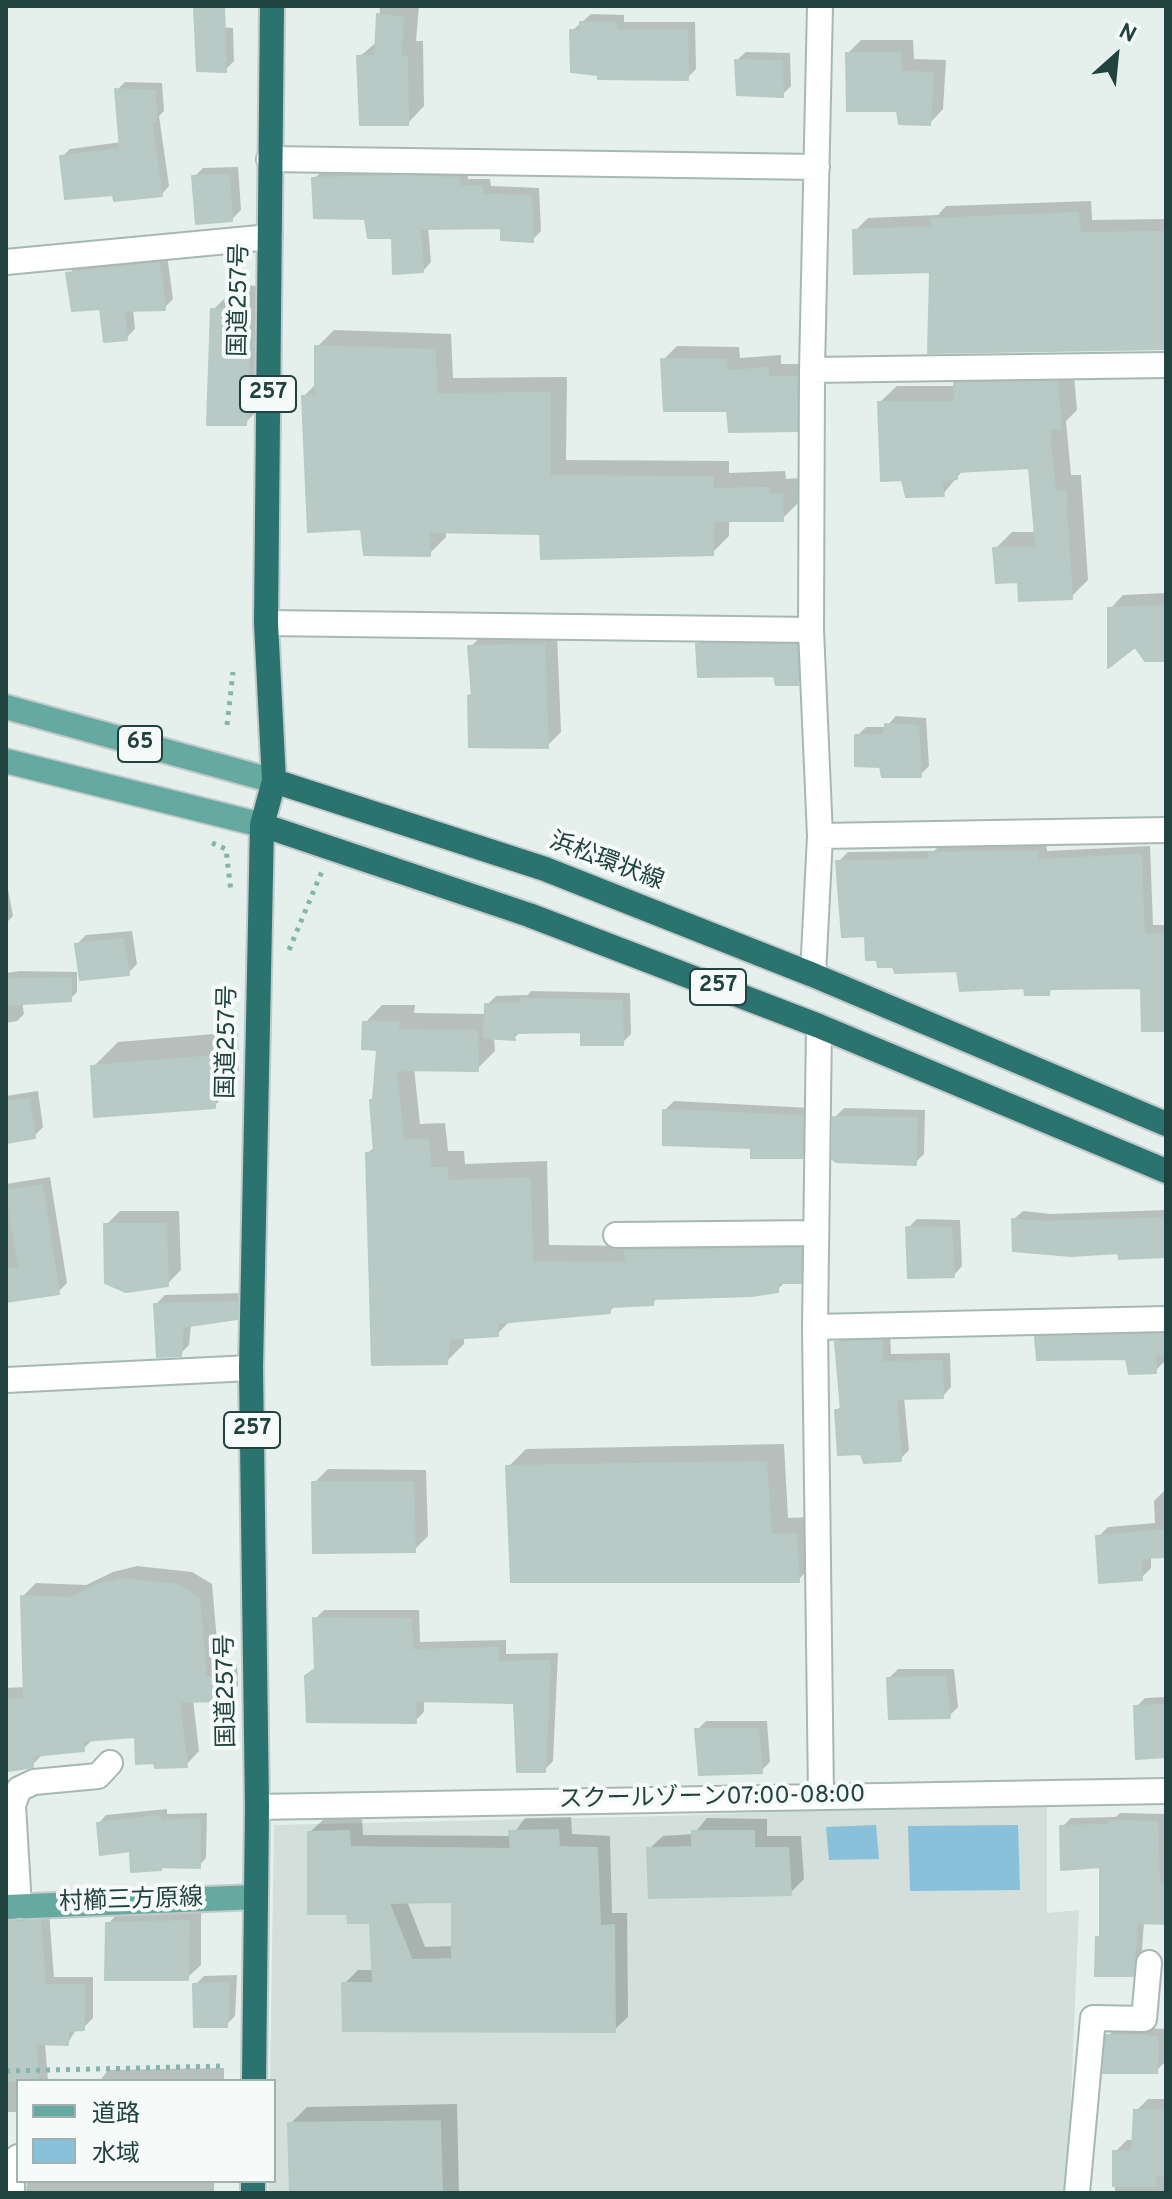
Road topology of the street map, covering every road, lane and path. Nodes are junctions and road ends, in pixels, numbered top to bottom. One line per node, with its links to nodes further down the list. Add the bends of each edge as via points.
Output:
1 (272, 6): 3 (highway, 国道257号 / 257)
2 (820, 6): 4 (street)
3 (269, 159): 4 (street); 5 (highway, 国道257号 / 257)
4 (817, 167): 8 (street)
5 (270, 237): 6 (street); 9 (highway, 国道257号 / 257)
6 (6, 262)
7 (1166, 365): 8 (street)
8 (812, 370): 10 (street)
9 (266, 623): 10 (street); 15 (highway, 国道257号 / 257)
10 (811, 630): 18 (street)
11 (233, 672): 13 (path)
12 (6, 707): 15 (main road, 浜松環状線 / 65)
13 (227, 725)
14 (6, 761): 16 (main road, 65)
15 (274, 781): 16 (highway, 国道257号 / 257); 23 (highway, 浜松環状線 / 257, via 545,869)
16 (262, 825): 24 (highway, 257, via 529,915); 31 (highway, 国道257号 / 257)
17 (1166, 830): 18 (street)
18 (820, 836): 23 (street)
19 (226, 849): 21 (path)
20 (323, 868): 22 (path)
21 (231, 895)
22 (287, 954)
23 (813, 975): 25 (highway, 浜松環状線 / 257)
24 (819, 1026): 26 (highway, 257); 27 (street)
25 (1166, 1124)
26 (1166, 1171)
27 (815, 1233): 28 (street); 30 (street)
28 (616, 1235)
29 (1166, 1319): 30 (street)
30 (815, 1327): 35 (street)
31 (251, 1368): 32 (street); 36 (highway, 国道257号 / 257)
32 (6, 1380)
33 (110, 1763): 38 (street, via 98,1776 34,1782 19,1789 13,1805)
34 (1166, 1791): 35 (street, スクールゾーン07:00-08:00)
35 (821, 1797): 36 (street, スクールゾーン07:00-08:00)
36 (257, 1807): 37 (highway, 国道257号 / 257)
37 (256, 1897): 38 (main road, 村櫛三方原線); 42 (highway, 国道257号 / 257)
38 (13, 1907)
39 (1149, 1963): 45 (street, via 1144,2019 1093,2018)
40 (224, 2066): 41 (path)
41 (6, 2071)
42 (254, 2079)
43 (16, 2159): 44 (street, via 11,2164)
44 (12, 2188)
45 (1077, 2193)

